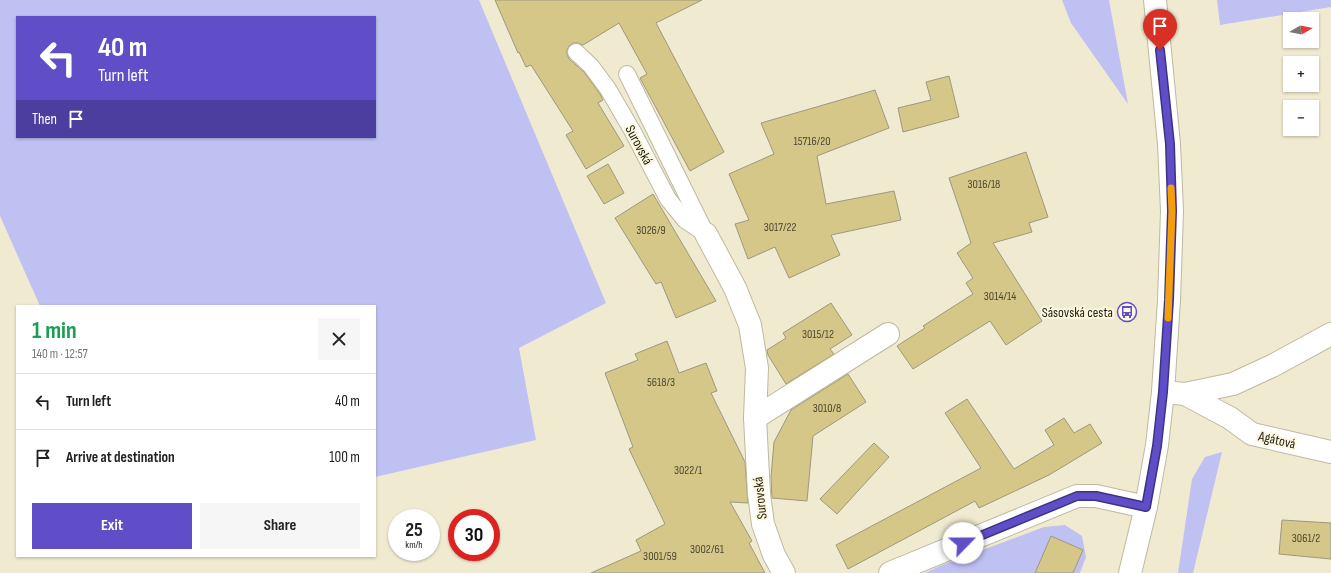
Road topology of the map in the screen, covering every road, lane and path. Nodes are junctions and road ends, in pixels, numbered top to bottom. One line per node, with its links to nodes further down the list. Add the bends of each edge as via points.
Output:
1 (1155, 0): 7 (street, via 1170,144 1172,211)
2 (576, 52): 4 (lane, Surovská, via 608,88 668,199 685,220)
3 (627, 74): 4 (lane, Surovská)
4 (706, 234): 9 (street, Surovská, via 735,288 750,325 757,368)
5 (888, 334): 9 (street)
6 (1331, 334): 8 (street, via 1279,363 1233,384)
7 (1163, 392): 8 (street); 11 (street)
8 (1185, 394): 10 (street, Agátová, via 1230,418 1252,434)
9 (755, 418): 12 (street, Surovská, via 763,524 774,555)
10 (1331, 452)
11 (1146, 507): 13 (street, via 1096,496 1077,496); 14 (street)
12 (784, 573)
13 (890, 573)
14 (1130, 573)

